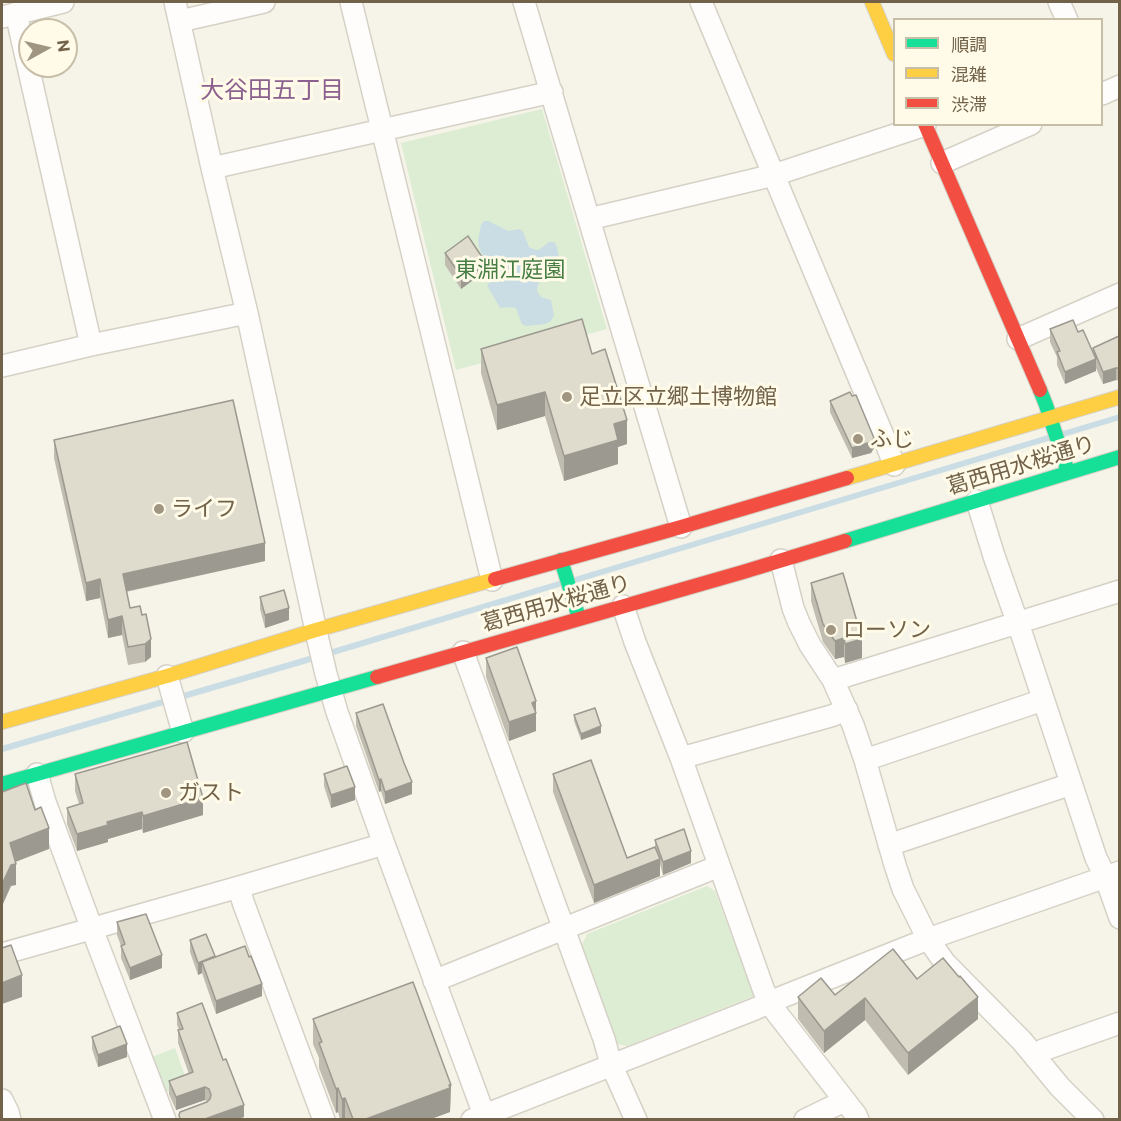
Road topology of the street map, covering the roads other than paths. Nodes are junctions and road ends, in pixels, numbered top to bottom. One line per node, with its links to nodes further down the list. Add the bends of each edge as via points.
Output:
1 (63, 2): 9 (street)
2 (264, 2): 8 (street)
3 (351, 2): 18 (street)
4 (524, 2): 13 (street)
5 (701, 2): 21 (street)
6 (872, 2): 11 (street)
7 (1059, 2): 10 (street)
8 (177, 11): 20 (street)
9 (9, 15): 26 (street)
10 (1066, 18)
11 (893, 52)
12 (1119, 86): 14 (street)
13 (552, 92): 18 (street); 22 (street)
14 (1103, 93)
15 (922, 126): 21 (street)
16 (925, 126): 19 (street)
17 (1026, 126): 19 (street)
18 (382, 130): 20 (street); 37 (street)
19 (942, 163): 25 (street)
20 (212, 168): 24 (street)
21 (774, 175): 22 (street); 31 (street)
22 (589, 219): 34 (street)
23 (1119, 294): 25 (street)
24 (247, 314): 26 (street); 42 (street)
25 (1018, 339): 29 (street)
26 (91, 345): 27 (street)
27 (2, 366)
28 (1119, 398): 29 (street)
29 (1052, 423): 31 (street); 32 (street)
30 (1119, 457): 32 (street, 葛西用水桜通り)
31 (894, 465): 34 (street)
32 (1068, 472): 33 (street, 葛西用水桜通り)
33 (977, 501): 36 (street, 葛西用水桜通り); 41 (street)
34 (681, 527): 35 (street)
35 (561, 560): 37 (street); 40 (street)
36 (781, 560): 39 (street, 葛西用水桜通り); 45 (street, via 799,623)
37 (492, 580): 42 (street)
38 (1118, 596): 41 (street)
39 (623, 606): 40 (street, 葛西用水桜通り); 51 (street)
40 (579, 618): 43 (street, 葛西用水桜通り)
41 (1017, 622): 45 (street); 47 (street)
42 (317, 635): 44 (street); 46 (street)
43 (464, 652): 46 (street, 葛西用水桜通り); 62 (street)
44 (168, 679): 49 (street); 50 (street)
45 (833, 680): 48 (street)
46 (329, 681): 50 (street, 葛西用水桜通り); 56 (street)
47 (1043, 700): 52 (street); 55 (street)
48 (847, 710): 51 (street); 52 (street)
49 (2, 722)
50 (181, 724): 53 (street, 葛西用水桜通り)
51 (681, 758): 58 (street)
52 (865, 760): 57 (street)
53 (37, 774): 54 (street, 葛西用水桜通り); 63 (street)
54 (2, 784)
55 (1071, 784): 57 (street); 59 (street, via 1096,858)
56 (384, 844): 60 (street); 66 (street)
57 (889, 845): 64 (street, via 903,889)
58 (719, 866): 62 (street); 67 (street)
59 (1112, 874): 61 (street); 64 (street)
60 (239, 887): 63 (street); 76 (street)
61 (1119, 918)
62 (564, 928): 66 (street); 70 (street)
63 (92, 929): 65 (street); 75 (street)
64 (928, 939): 67 (street); 69 (street, via 945,963)
65 (2, 954)
66 (434, 981): 73 (street)
67 (769, 1002): 70 (street); 72 (street)
68 (1119, 1023): 69 (street, via 1043,1050)
69 (1035, 1057): 80 (street)
70 (611, 1065): 73 (street); 77 (street)
71 (2, 1100): 74 (street)
72 (844, 1101): 78 (street); 79 (street)
73 (480, 1118)
74 (10, 1119)
75 (165, 1119)
76 (324, 1119)
77 (636, 1119)
78 (805, 1119)
79 (858, 1119)
80 (1093, 1119)

